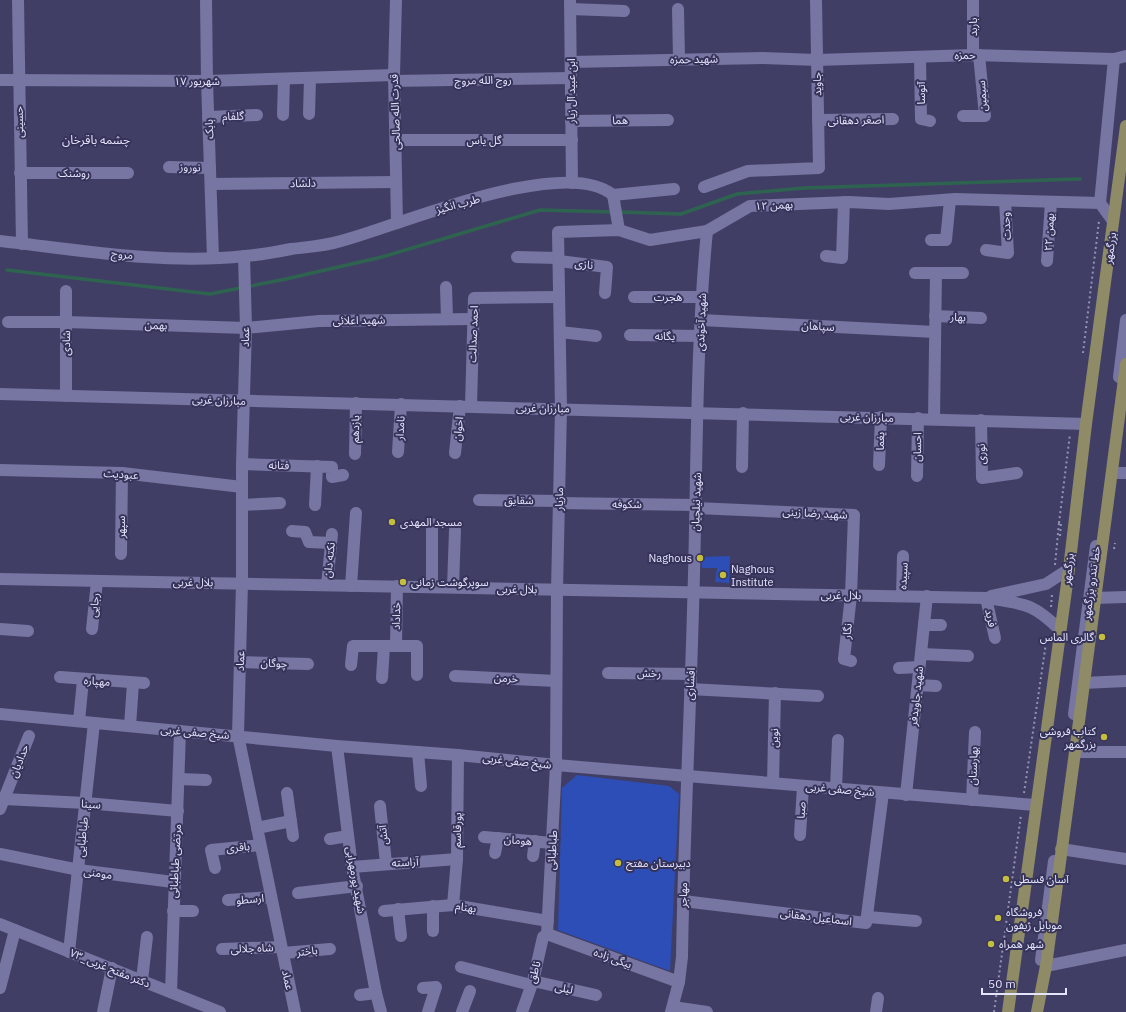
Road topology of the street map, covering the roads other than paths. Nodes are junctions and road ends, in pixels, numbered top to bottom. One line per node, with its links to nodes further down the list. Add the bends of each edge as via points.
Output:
1 (18, 0): 21 (street, حسینی)
2 (206, 0): 22 (street, بابک)
3 (396, 0): 16 (street, قدرت الله صالحی)
4 (816, 0): 14 (street, جاوید)
5 (973, 0): 9 (street, باربد)
6 (570, 5): 8 (street); 15 (street, ابن عبید آل زیار)
7 (678, 9): 13 (street)
8 (624, 11)
9 (976, 55): 11 (street, حمزه); 12 (street, حمزه); 26 (street, سیمین, via 985,116)
10 (1126, 56): 12 (street, حمزه)
11 (920, 57): 14 (street, حمزه); 32 (street, آتوسا, via 921,119)
12 (1114, 59): 50 (street)
13 (679, 60): 14 (street, شهید حمزه); 15 (street, شهید حمزه)
14 (817, 60): 30 (street, جاوید)
15 (571, 62): 17 (street, ابن عبید آل زیار)
16 (394, 78): 17 (street, روح الله مروج); 19 (street, ۱۷ شهریور); 34 (street, قدرت الله صالحی)
17 (571, 78): 31 (street, ابن عبید آل زیار)
18 (284, 79): 19 (street, ۱۷ شهریور); 22 (street, ۱۷ شهریور); 25 (street)
19 (310, 79): 23 (street)
20 (0, 80): 21 (street, ۱۷ شهریور)
21 (18, 80): 22 (street, ۱۷ شهریور); 38 (street, حسینی)
22 (207, 81): 27 (street, بابک)
23 (309, 114)
24 (257, 115): 27 (street, گلفام)
25 (283, 115)
26 (963, 116)
27 (208, 117): 37 (street, بابک)
28 (893, 119): 30 (street, اصغر دهقانی)
29 (668, 120): 31 (street, هما)
30 (818, 120): 43 (street, جاوید, via 819,168 748,171)
31 (571, 121): 35 (street, ابن عبید آل زیار)
32 (930, 121)
33 (1126, 126): 51 (main road, بزرگمهر)
34 (396, 140): 35 (street, گل یاس); 40 (street, قدرت الله صالحی)
35 (572, 140): 41 (street, ابن عبید آل زیار)
36 (169, 166): 37 (street, نوروز)
37 (210, 168): 42 (street, بابک)
38 (20, 172): 39 (street, روشنک); 58 (street, حسینی)
39 (128, 172)
40 (396, 182): 42 (street, دلشاد); 52 (street, قدرت الله صالحی)
41 (572, 183): 45 (street, طرب انگیز, via 604,188); 52 (street, طرب انگیز, via 555,182 514,189)
42 (210, 184): 63 (street, بابک)
43 (704, 187)
44 (674, 189): 45 (street)
45 (613, 195): 53 (street)
46 (950, 200): 47 (street, ۱۲ بهمن); 48 (street, ۱۲ بهمن, via 889,204); 56 (street, via 946,240)
47 (1005, 201): 49 (street, ۱۲ بهمن); 59 (street, وحدت, via 1008,253)
48 (844, 202): 54 (street, ۱۲ بهمن, via 750,206); 61 (street, via 842,258)
49 (1051, 202): 50 (street, ۱۲ بهمن); 65 (street, ۲۲ بهمن)
50 (1101, 204): 51 (street)
51 (1113, 221): 103 (main road, بزرگمهر)
52 (396, 223): 60 (street, طرب انگیز, via 340,242)
53 (619, 230): 54 (street, ۱۲ بهمن, via 650,240); 55 (street, ۱۲ بهمن)
54 (708, 231): 74 (street, شهید آخوندی)
55 (558, 232): 64 (street, مازیار)
56 (932, 240)
57 (0, 241): 58 (street, مروج)
58 (22, 244): 63 (street, مروج, via 123,255)
59 (986, 250)
60 (244, 256): 63 (street, مروج); 83 (street, عماد)
61 (826, 256)
62 (517, 257): 64 (street)
63 (213, 258)
64 (558, 260): 71 (street, نازی, via 607,267); 72 (street, مازیار)
65 (1048, 261)
66 (936, 272): 67 (street); 68 (street); 75 (street)
67 (915, 273)
68 (964, 273)
69 (447, 287): 77 (street)
70 (66, 291): 82 (street, شادی)
71 (605, 293)
72 (559, 297): 78 (street, احمد صدالت, via 474,298); 84 (street, مازیار)
73 (634, 297): 74 (street, هجرت)
74 (701, 297): 79 (street, شهید آخوندی)
75 (935, 316): 76 (street, بهار); 85 (street)
76 (981, 318)
77 (447, 319): 78 (street, شهید اعلائی); 83 (street, شهید اعلائی, via 319,321)
78 (473, 319): 95 (street, احمد صدالت)
79 (701, 320): 85 (street, سپاهان); 88 (street, شهید آخوندی)
80 (1126, 320): 282 (street, خط تندرو بزرگمهر, via 1070,751)
81 (8, 322): 82 (street, بهمن)
82 (67, 322): 83 (street, بهمن); 91 (street, شادی)
83 (246, 328): 92 (street, عماد)
84 (560, 332): 87 (street); 96 (street, مازیار)
85 (935, 332): 101 (street)
86 (630, 335): 88 (street, یگانه)
87 (596, 336)
88 (700, 336): 97 (street, شهید آخوندی)
89 (1126, 364): 114 (main road)
90 (0, 394): 91 (street, مبارزان غربی)
91 (66, 396): 92 (street, مبارزان غربی)
92 (244, 400): 93 (street, مبارزان غربی); 107 (street, عماد)
93 (356, 403): 94 (street, مبارزان غربی); 106 (street, یازدهم)
94 (401, 404): 95 (street, مبارزان غربی); 104 (street, نامدار)
95 (466, 406): 96 (street, مبارزان غربی); 105 (street, اخوان)
96 (561, 409): 97 (street, مبارزان غربی); 120 (street, مازیار)
97 (697, 412): 98 (street, مبارزان غربی); 124 (street, شهید نیلچیان)
98 (743, 414): 99 (street, مبارزان غربی); 110 (street)
99 (881, 417): 100 (street, مبارزان غربی); 108 (street, یغما)
100 (918, 418): 101 (street, مبارزان غربی); 117 (street, احسان)
101 (934, 419): 102 (street, مبارزان غربی)
102 (981, 420): 103 (street, مبارزان غربی); 113 (street, نوری, via 982,478)
103 (1086, 424): 131 (main road, بزرگمهر)
104 (398, 452)
105 (455, 453)
106 (355, 454)
107 (242, 464): 109 (street, فتانه); 118 (street, عماد)
108 (879, 465)
109 (317, 466): 116 (street, فتانه, via 332,467 332,477); 123 (street)
110 (742, 467)
111 (0, 470): 112 (street, عبودیت)
112 (122, 473): 118 (street, عبودیت); 129 (street, سپهر)
113 (1016, 473)
114 (1112, 473): 115 (street); 147 (main road)
115 (1126, 473)
116 (343, 475)
117 (917, 476)
118 (242, 487): 122 (street, عماد)
119 (479, 500): 120 (street, شقایق)
120 (559, 502): 124 (street, شکوفه); 140 (street, مازیار)
121 (280, 503): 122 (street)
122 (242, 504): 134 (street, عماد)
123 (314, 505)
124 (696, 507): 141 (street, شهید نیلچیان); 142 (street, شهید رضا زینی, via 854,515)
125 (356, 513): 136 (street)
126 (432, 524): 138 (street)
127 (455, 530): 139 (street)
128 (292, 531): 135 (street, نکته دان, via 305,532 309,542 332,539)
129 (121, 554)
130 (904, 556): 143 (street, سپیده)
131 (1069, 569): 146 (street, via 1046,584); 152 (main road, بزرگمهر)
132 (0, 579): 133 (street, بلال غربی)
133 (97, 581): 134 (street, بلال غربی); 151 (street, رجایی)
134 (242, 583): 135 (street, بلال غربی); 159 (street, عماد)
135 (327, 585): 136 (street, بلال غربی)
136 (351, 586): 137 (street, بلال غربی)
137 (397, 586): 138 (street, بلال غربی); 155 (street, خداداد)
138 (432, 587): 139 (street, بلال غربی)
139 (453, 588): 140 (street, بلال غربی)
140 (557, 590): 141 (street, بلال غربی); 171 (street, مازیار)
141 (694, 592): 142 (street, بلال غربی); 165 (street, افشاری)
142 (851, 595): 143 (street, بلال غربی); 158 (street, نگار, via 844,659)
143 (902, 596): 144 (street, بلال غربی)
144 (927, 596): 146 (street, بلال غربی); 148 (street, شهید جاویدفر)
145 (1126, 597): 147 (street)
146 (986, 598): 152 (street, via 1028,605 1043,613); 154 (street, فرید)
147 (1094, 598): 173 (main road)
148 (924, 625): 149 (street); 156 (street, شهید جاویدفر)
149 (941, 625)
150 (0, 629): 153 (street)
151 (92, 630)
152 (1060, 630): 207 (main road, بزرگمهر)
153 (28, 631)
154 (995, 638)
155 (390, 646): 161 (street, خداداد, via 353,646); 166 (street, خداداد, via 417,646); 169 (street, خداداد)
156 (921, 654): 157 (street); 162 (street, شهید جاویدفر)
157 (968, 656)
158 (851, 660)
159 (240, 662): 160 (street, چوگان); 185 (street, عماد)
160 (308, 664)
161 (351, 665)
162 (920, 667): 163 (street); 174 (street, شهید جاویدفر)
163 (899, 668)
164 (608, 673): 165 (street, رخش)
165 (691, 674): 176 (street, افشاری)
166 (417, 675)
167 (456, 676): 171 (street, خرمن)
168 (60, 677): 170 (street, مهپاره)
169 (382, 678)
170 (83, 680): 180 (street); 182 (street, مهپاره, via 139,683)
171 (556, 681): 193 (street, مازیار)
172 (1126, 681): 173 (street)
173 (1083, 683): 190 (main road)
174 (918, 685): 175 (street); 203 (street, شهید جاویدفر)
175 (936, 686)
176 (690, 689): 177 (street); 194 (street, افشاری)
177 (775, 694): 178 (street); 197 (street, نوین)
178 (818, 696)
179 (0, 714): 180 (street, شیخ صفی غربی)
180 (79, 721): 181 (street, شیخ صفی غربی)
181 (94, 723): 182 (street, شیخ صفی غربی); 205 (street, طباطبایی)
182 (130, 726): 183 (street, شیخ صفی غربی)
183 (180, 731): 185 (street, شیخ صفی غربی); 195 (street, مرتضی طباطبائی)
184 (975, 732): 204 (street, بهارستان)
185 (238, 735): 188 (street, شیخ صفی غربی); 211 (street, عماد)
186 (29, 736): 206 (street, حدادیان)
187 (838, 740): 200 (street)
188 (338, 746): 189 (street, شیخ صفی غربی); 214 (street, شهید پورمهرابی)
189 (418, 752): 192 (street, شیخ صفی غربی); 198 (street)
190 (1075, 752): 191 (street); 221 (main road)
191 (1126, 752)
192 (458, 754): 193 (street, شیخ صفی غربی); 225 (street, پورقاسم)
193 (556, 765): 194 (street, شیخ صفی غربی); 219 (street, طباطبائی)
194 (688, 776): 197 (street, شیخ صفی غربی); 236 (street, مهاجر)
195 (179, 779): 196 (street); 209 (street, مرتضی طباطبائی)
196 (206, 780)
197 (773, 783): 199 (street, شیخ صفی غربی)
198 (421, 786)
199 (802, 786): 200 (street, شیخ صفی غربی); 212 (street, صبا)
200 (836, 789): 202 (street, شیخ صفی غربی)
201 (287, 793): 210 (street)
202 (883, 793): 203 (street, شیخ صفی غربی); 243 (street, اسماعیل دهقانی)
203 (906, 795): 204 (street, شیخ صفی غربی)
204 (972, 800): 207 (street, شیخ صفی غربی)
205 (86, 803): 206 (street, سینا); 209 (street, سینا); 230 (street, طباطبایی)
206 (2, 804)
207 (1035, 805): 281 (main road, بزرگمهر)
208 (380, 806): 227 (street, آتش)
209 (178, 811): 231 (street, مرتضی طباطبائی)
210 (291, 821): 211 (street, باقری); 213 (street)
211 (257, 828): 220 (street, عماد)
212 (800, 835)
213 (293, 836)
214 (348, 836): 217 (street); 228 (street, شهید پورمهرابی)
215 (484, 837): 216 (street, هومان)
216 (498, 838): 218 (street, هومان); 222 (street)
217 (330, 839)
218 (535, 842): 219 (street, هومان); 224 (street)
219 (552, 843): 244 (street, طباطبائی)
220 (260, 845): 229 (street, باقری, via 211,850); 234 (street, عماد)
221 (1061, 849): 226 (street); 257 (main road)
222 (495, 853)
223 (0, 854): 230 (street, مومنی)
224 (533, 856)
225 (457, 859): 227 (street, آراسته); 237 (street, پورقاسم)
226 (1126, 859)
227 (386, 863): 228 (street, آراسته)
228 (352, 867): 232 (street, شهید پورمهرابی)
229 (215, 868)
230 (79, 870): 231 (street, مومنی); 256 (street, طباطبایی)
231 (173, 882): 240 (street, مرتضی طباطبائی)
232 (357, 886): 233 (street); 267 (street, شهید پورمهرابی)
233 (298, 893)
234 (271, 897): 235 (street, ارسطو); 254 (street, عماد)
235 (228, 900)
236 (683, 902): 243 (street, اسماعیل دهقانی, via 866,923); 262 (street, مهاجر, via 682,956)
237 (453, 904): 238 (street, بهنام); 244 (street, بهنام)
238 (433, 906): 239 (street, بهنام); 248 (street)
239 (398, 909): 242 (street, بهنام); 250 (street)
240 (173, 911): 241 (street); 266 (street, مرتضی طباطبائی)
241 (193, 911)
242 (384, 911)
243 (868, 917): 245 (street)
244 (548, 921): 249 (street, طباطبائی)
245 (916, 922)
246 (0, 924): 247 (street, ۷۳_دکتر مفتح غربی)
247 (15, 930): 256 (street, ۷۳_دکتر مفتح غربی); 261 (street)
248 (433, 931)
249 (547, 934): 262 (street, بیگی زاده); 263 (street, ناطق, via 543,937)
250 (401, 936)
251 (147, 937): 260 (street)
252 (222, 949): 254 (street, شاه جلالی)
253 (330, 949): 254 (street, باختر)
254 (282, 950): 274 (street, عماد)
255 (1126, 950): 257 (street)
256 (69, 952): 259 (street, ۷۳_دکتر مفتح غربی)
257 (1046, 966): 283 (main road)
258 (461, 967): 263 (street, لیلی)
259 (112, 968): 260 (street, ۷۳_دکتر مفتح غربی); 272 (street)
260 (142, 980): 266 (street, ۷۳_دکتر مفتح غربی)
261 (1, 982)
262 (678, 982): 271 (street, مهاجر)
263 (532, 983): 269 (street, لیلی); 278 (street, ناطق)
264 (423, 988): 276 (street, via 436,988)
265 (470, 991): 277 (street)
266 (171, 992): 273 (street, ۷۳_دکتر مفتح غربی)
267 (376, 993): 268 (street); 275 (street, شهید پورمهرابی)
268 (360, 995)
269 (596, 995)
270 (878, 998): 280 (street)
271 (672, 1010): 279 (street)
272 (103, 1012)
273 (220, 1012)
274 (295, 1012)
275 (381, 1012)
276 (428, 1012)
277 (462, 1012)
278 (522, 1012)
279 (707, 1012)
280 (876, 1012)
281 (1008, 1012)
282 (1032, 1012)
283 (1037, 1012)

